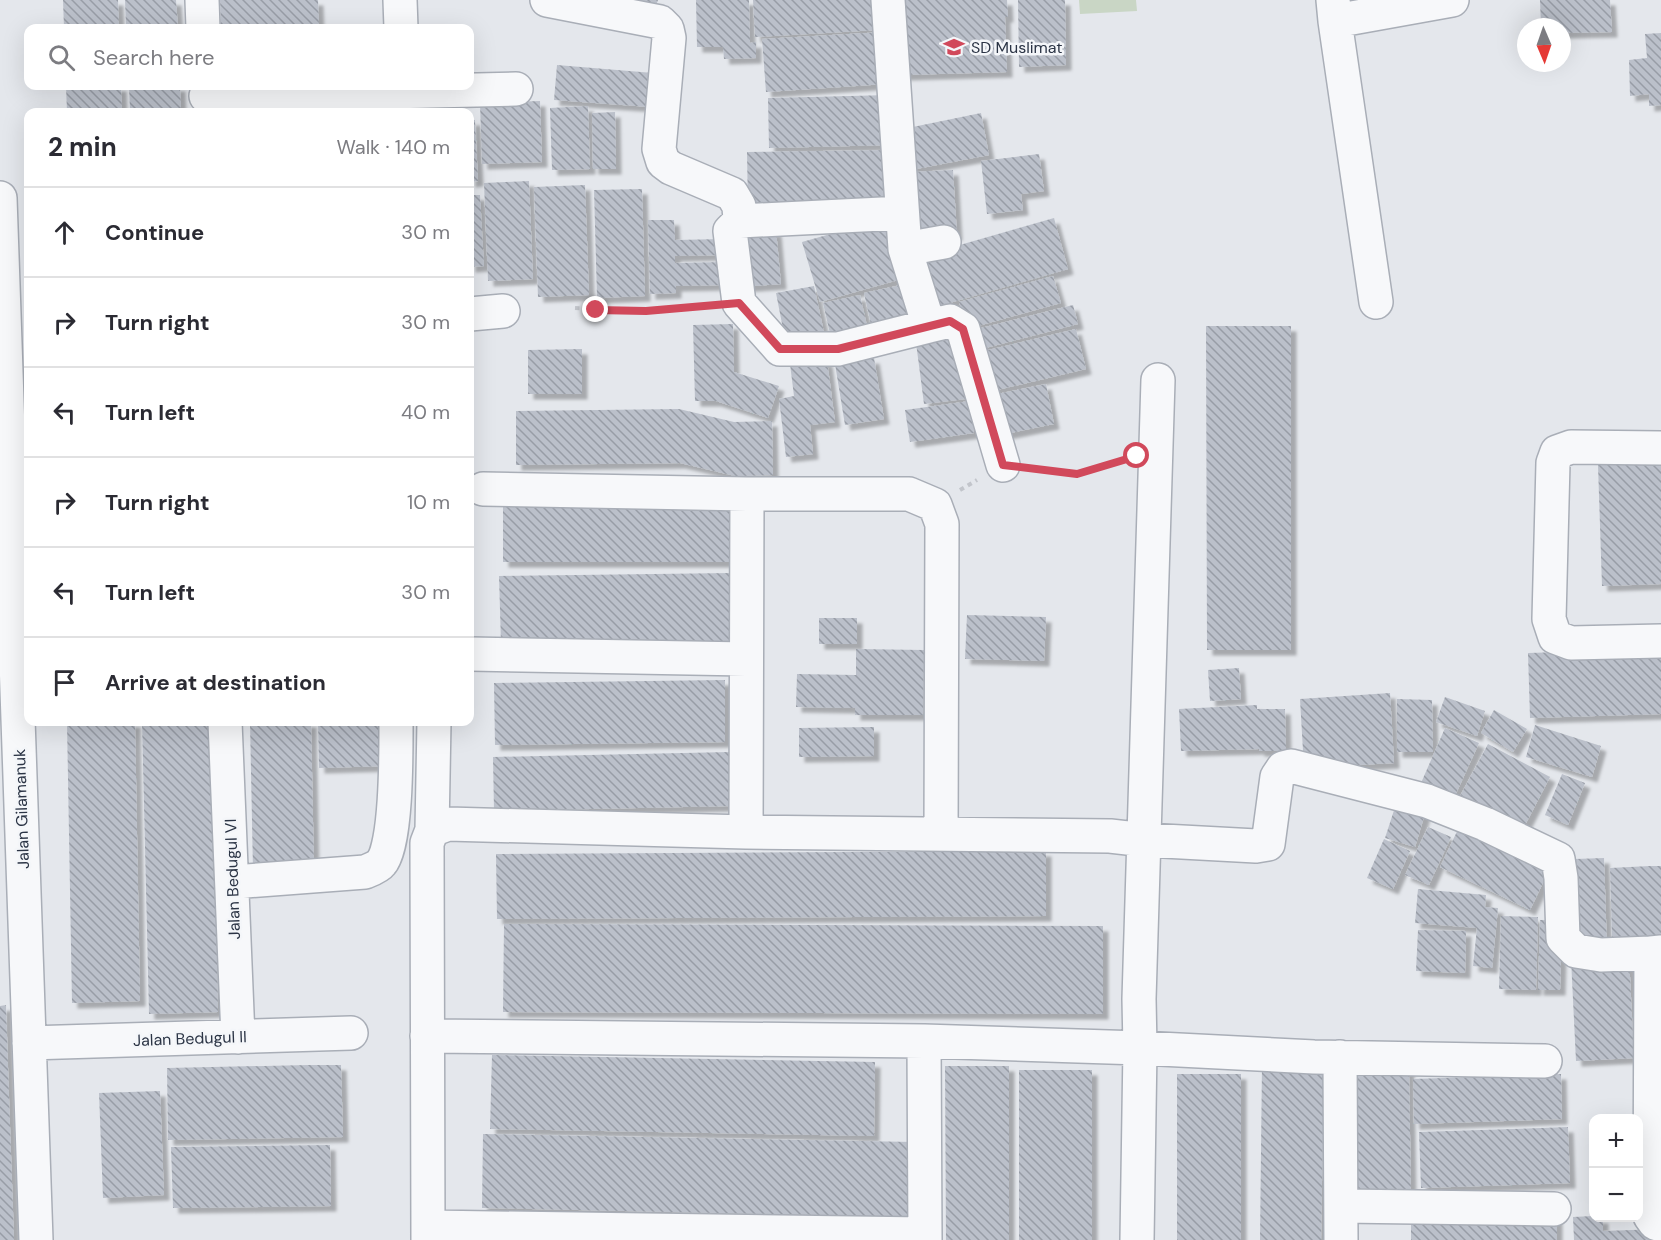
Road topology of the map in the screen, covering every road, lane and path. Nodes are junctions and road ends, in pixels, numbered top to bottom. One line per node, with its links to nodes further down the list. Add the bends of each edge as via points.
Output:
1 (202, 0): 7 (street)
2 (400, 0): 8 (street)
3 (547, 0): 15 (street, via 660,22 667,29 659,149 663,162 732,194 739,206)
4 (888, 0): 14 (street)
5 (1452, 0): 6 (street)
6 (1334, 11): 18 (street)
7 (204, 24)
8 (401, 24)
9 (474, 89): 10 (street)
10 (516, 89)
11 (381, 90): 12 (street)
12 (206, 98)
13 (0, 198): 21 (street, Jalan Gilamanuk)
14 (902, 213): 15 (street); 17 (street)
15 (740, 221): 19 (street, via 729,231)
16 (944, 242): 17 (street)
17 (905, 249): 24 (street)
18 (1376, 302)
19 (739, 303): 20 (path, via 646,311); 24 (street, via 780,349 838,349)
20 (575, 308)
21 (10, 309): 25 (street, Jalan Gilamanuk)
22 (502, 311): 23 (street)
23 (474, 314)
24 (928, 326): 29 (street, via 950,321 963,329)
25 (11, 343): 44 (street, Jalan Gilamanuk)
26 (1158, 380): 28 (street)
27 (1661, 448): 33 (street, via 1571,447 1557,452 1553,463 1549,619 1556,637 1571,643)
28 (1156, 452): 29 (path, via 1077,474); 42 (street)
29 (1003, 465): 32 (path)
30 (483, 489): 31 (street)
31 (747, 494): 32 (street, via 909,494); 35 (street)
32 (935, 505): 41 (street, via 942,524)
33 (1661, 641)
34 (474, 654): 35 (street)
35 (746, 659): 40 (street)
36 (225, 726): 43 (street, Jalan Bedugul VI)
37 (396, 726): 43 (street, via 394,796 387,853 380,865 365,872)
38 (434, 726): 39 (street)
39 (432, 830): 40 (street, via 448,824); 47 (street, via 427,843)
40 (746, 832): 41 (street)
41 (941, 834): 42 (street)
42 (1145, 840): 45 (street, via 1268,844 1277,777 1283,768 1291,766 1427,801 1558,859 1563,938 1576,951 1601,955); 51 (street)
43 (233, 882): 48 (street, Jalan Bedugul VI)
44 (12, 904): 50 (street, Jalan Gilamanuk)
45 (1656, 952): 56 (street, via 1650,1216)
46 (351, 1033): 48 (street, Jalan Bedugul II)
47 (428, 1036): 49 (street); 57 (street)
48 (238, 1037): 50 (street, Jalan Bedugul II)
49 (924, 1041): 51 (street); 60 (street)
50 (29, 1043): 61 (street, Jalan Gilamanuk)
51 (1140, 1048): 52 (street); 62 (street)
52 (1340, 1057): 53 (street); 54 (street)
53 (1545, 1061)
54 (1342, 1206): 55 (street); 63 (street)
55 (1554, 1209)
56 (1661, 1225)
57 (428, 1233): 58 (street)
58 (602, 1235): 59 (street)
59 (760, 1236): 60 (street)
60 (925, 1237)
61 (36, 1240)
62 (1137, 1240)
63 (1341, 1240)

